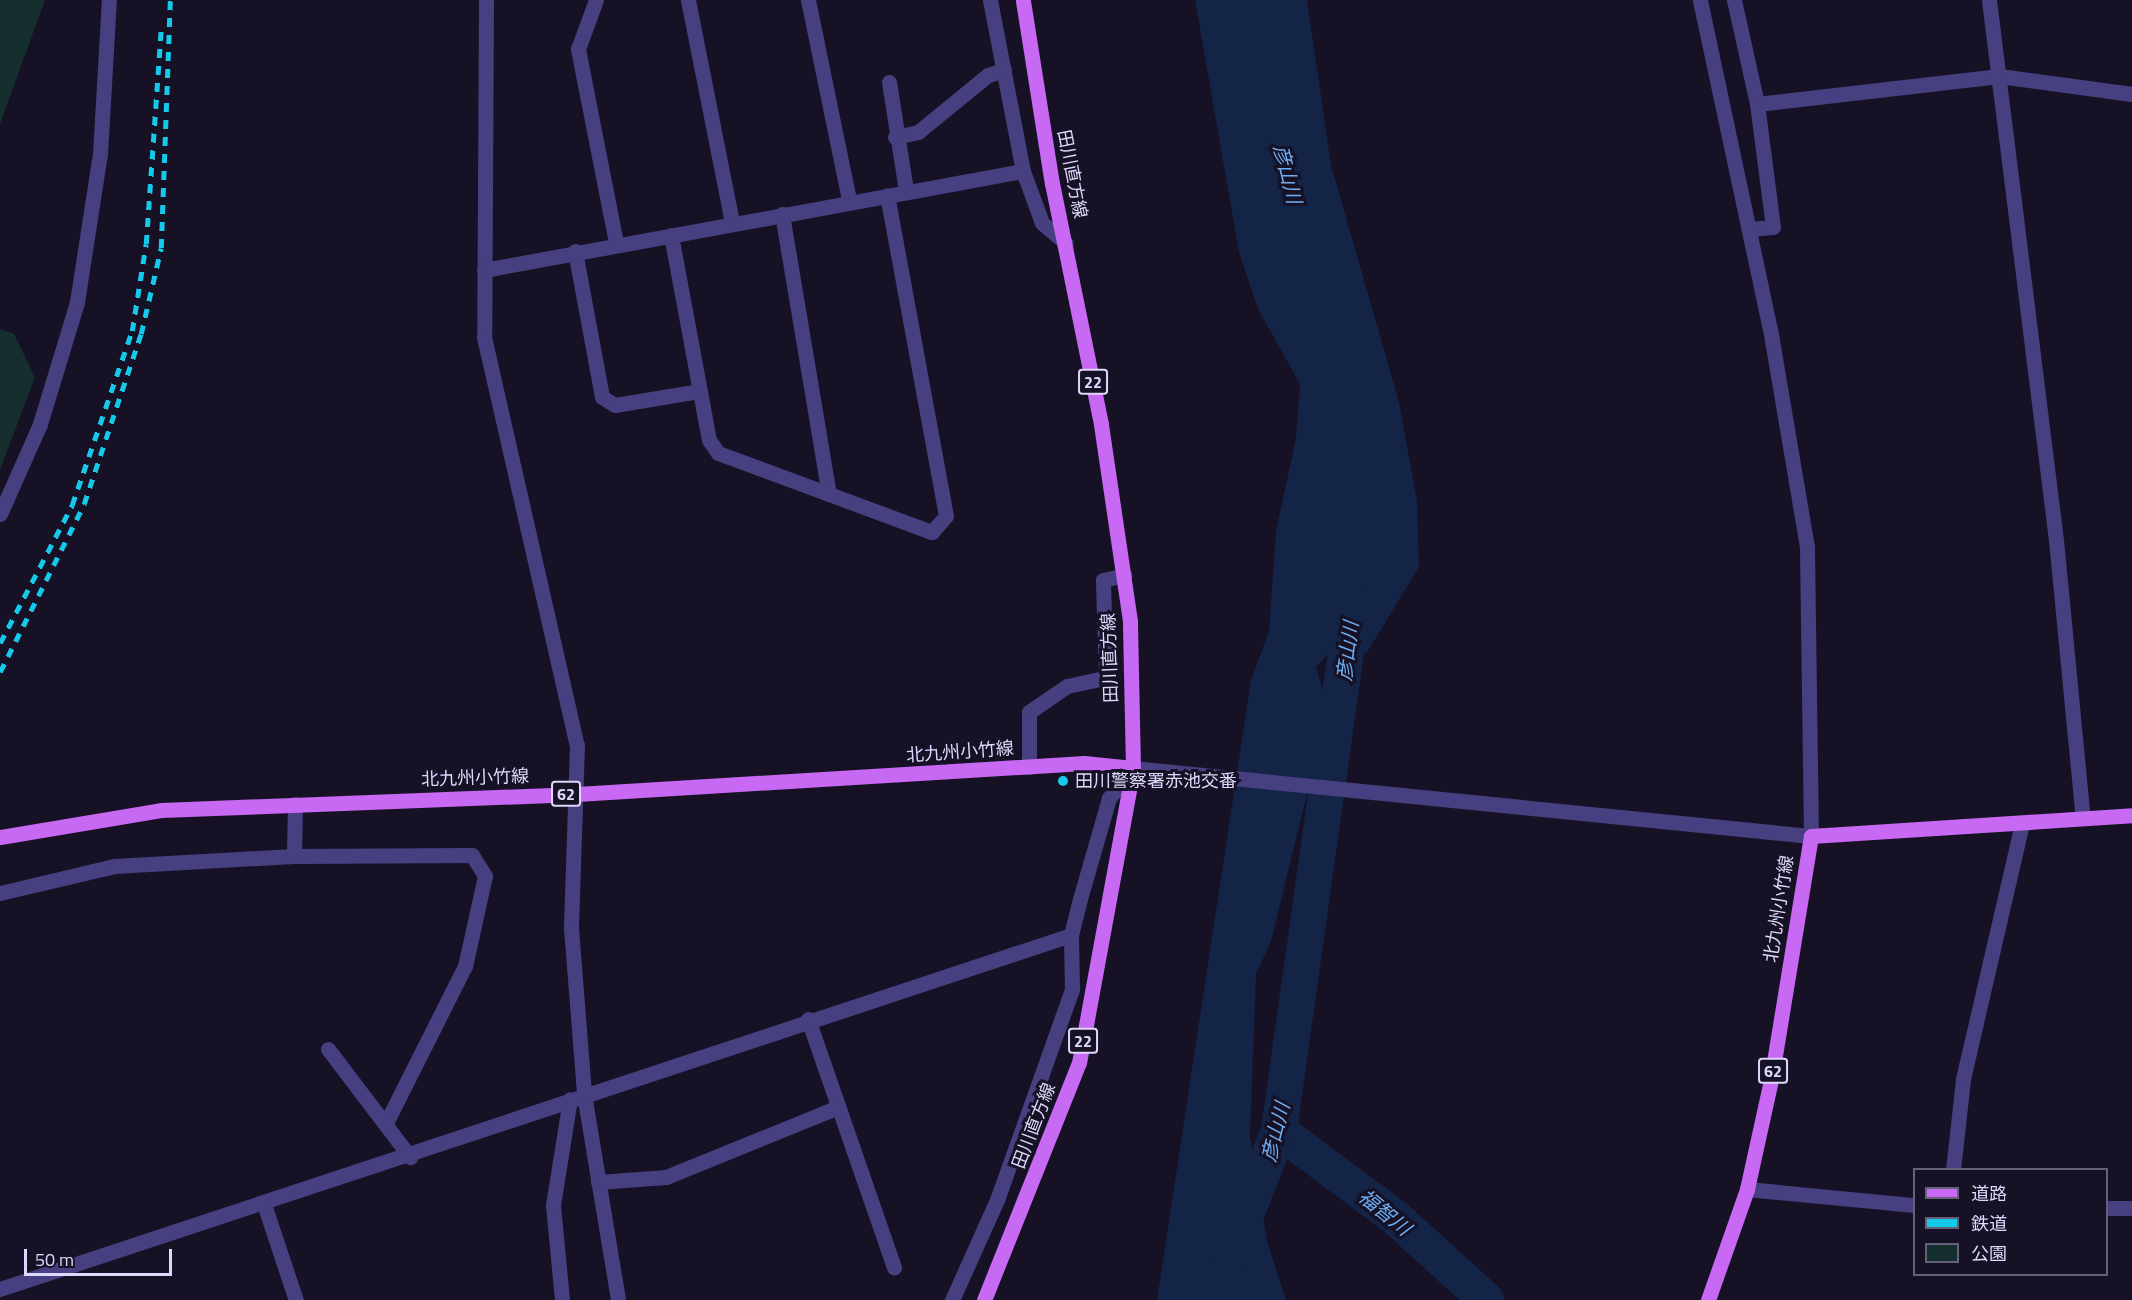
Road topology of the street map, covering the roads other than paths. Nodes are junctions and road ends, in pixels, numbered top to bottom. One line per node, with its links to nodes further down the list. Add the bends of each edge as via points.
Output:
1 (109, 0): 31 (street, via 99,154 77,302 40,424)
2 (486, 0): 28 (street)
3 (596, 0): 25 (street, via 578,49)
4 (688, 0): 22 (street)
5 (808, 0): 20 (street)
6 (990, 0): 11 (street)
7 (1023, 0): 26 (main road, 田川直方線 / 22)
8 (1700, 0): 23 (street)
9 (1734, 0): 15 (street)
10 (1989, 0): 12 (street)
11 (1004, 70): 16 (street, via 988,75 918,132); 17 (street)
12 (1999, 76): 14 (street); 15 (street); 38 (street, via 2056,540)
13 (889, 82): 16 (street)
14 (2132, 94)
15 (1757, 104): 23 (street, via 1773,227)
16 (896, 137): 18 (street)
17 (1023, 171): 18 (street); 26 (street, via 1042,224)
18 (906, 190): 19 (street)
19 (887, 195): 20 (street); 30 (street, via 946,516 932,532)
20 (849, 200): 21 (street)
21 (782, 214): 22 (street); 30 (street)
22 (732, 222): 24 (street)
23 (1749, 229): 40 (street, via 1807,548)
24 (671, 235): 25 (street); 29 (street)
25 (616, 243): 27 (street)
26 (1066, 243): 32 (main road, 田川直方線 / 22)
27 (575, 251): 28 (street); 29 (street, via 602,397 615,405)
28 (484, 270): 35 (street, via 484,337 532,559 563,667 577,745)
29 (699, 391): 30 (street, via 708,440 718,453)
30 (829, 494)
31 (0, 514)
32 (1124, 575): 33 (street, via 1103,580 1106,678 1067,686 1029,712); 34 (main road, 田川直方線 / 22, via 1130,621)
33 (1029, 767): 34 (main road, 北九州小竹線 / 62, via 1084,763); 35 (main road, 北九州小竹線 / 62)
34 (1133, 768): 40 (street); 44 (street, via 1109,798); 64 (main road, 田川直方線 / 22, via 1079,1063)
35 (577, 794): 36 (main road, 北九州小竹線 / 62); 47 (street, via 571,928)
36 (296, 804): 41 (main road, 北九州小竹線 / 62, via 161,810); 42 (street)
37 (2132, 815): 38 (main road, 北九州小竹線)
38 (2083, 819): 39 (main road, 北九州小竹線)
39 (2022, 824): 40 (main road, 北九州小竹線); 51 (street, via 1963,1079)
40 (1811, 836): 53 (main road, 北九州小竹線 / 62, via 1771,1080)
41 (0, 837)
42 (294, 856): 43 (street, via 114,866); 49 (street, via 472,855 485,876 465,966)
43 (0, 893)
44 (1071, 935): 45 (street); 63 (street, via 1072,989 997,1200)
45 (808, 1019): 47 (street); 48 (street)
46 (328, 1049): 49 (street)
47 (577, 1096): 50 (street); 52 (street); 61 (street, via 554,1205)
48 (838, 1107): 52 (street, via 666,1177); 58 (street)
49 (387, 1121): 50 (street)
50 (410, 1157): 54 (street)
51 (1953, 1168)
52 (598, 1182): 62 (street)
53 (1747, 1188): 55 (street); 65 (main road, 北九州小竹線 / 62)
54 (264, 1204): 59 (street); 60 (street)
55 (1913, 1205)
56 (2108, 1208): 57 (street)
57 (2132, 1208)
58 (894, 1268)
59 (0, 1289)
60 (296, 1300)
61 (562, 1300)
62 (618, 1300)
63 (952, 1300)
64 (984, 1300)
65 (1708, 1300)

